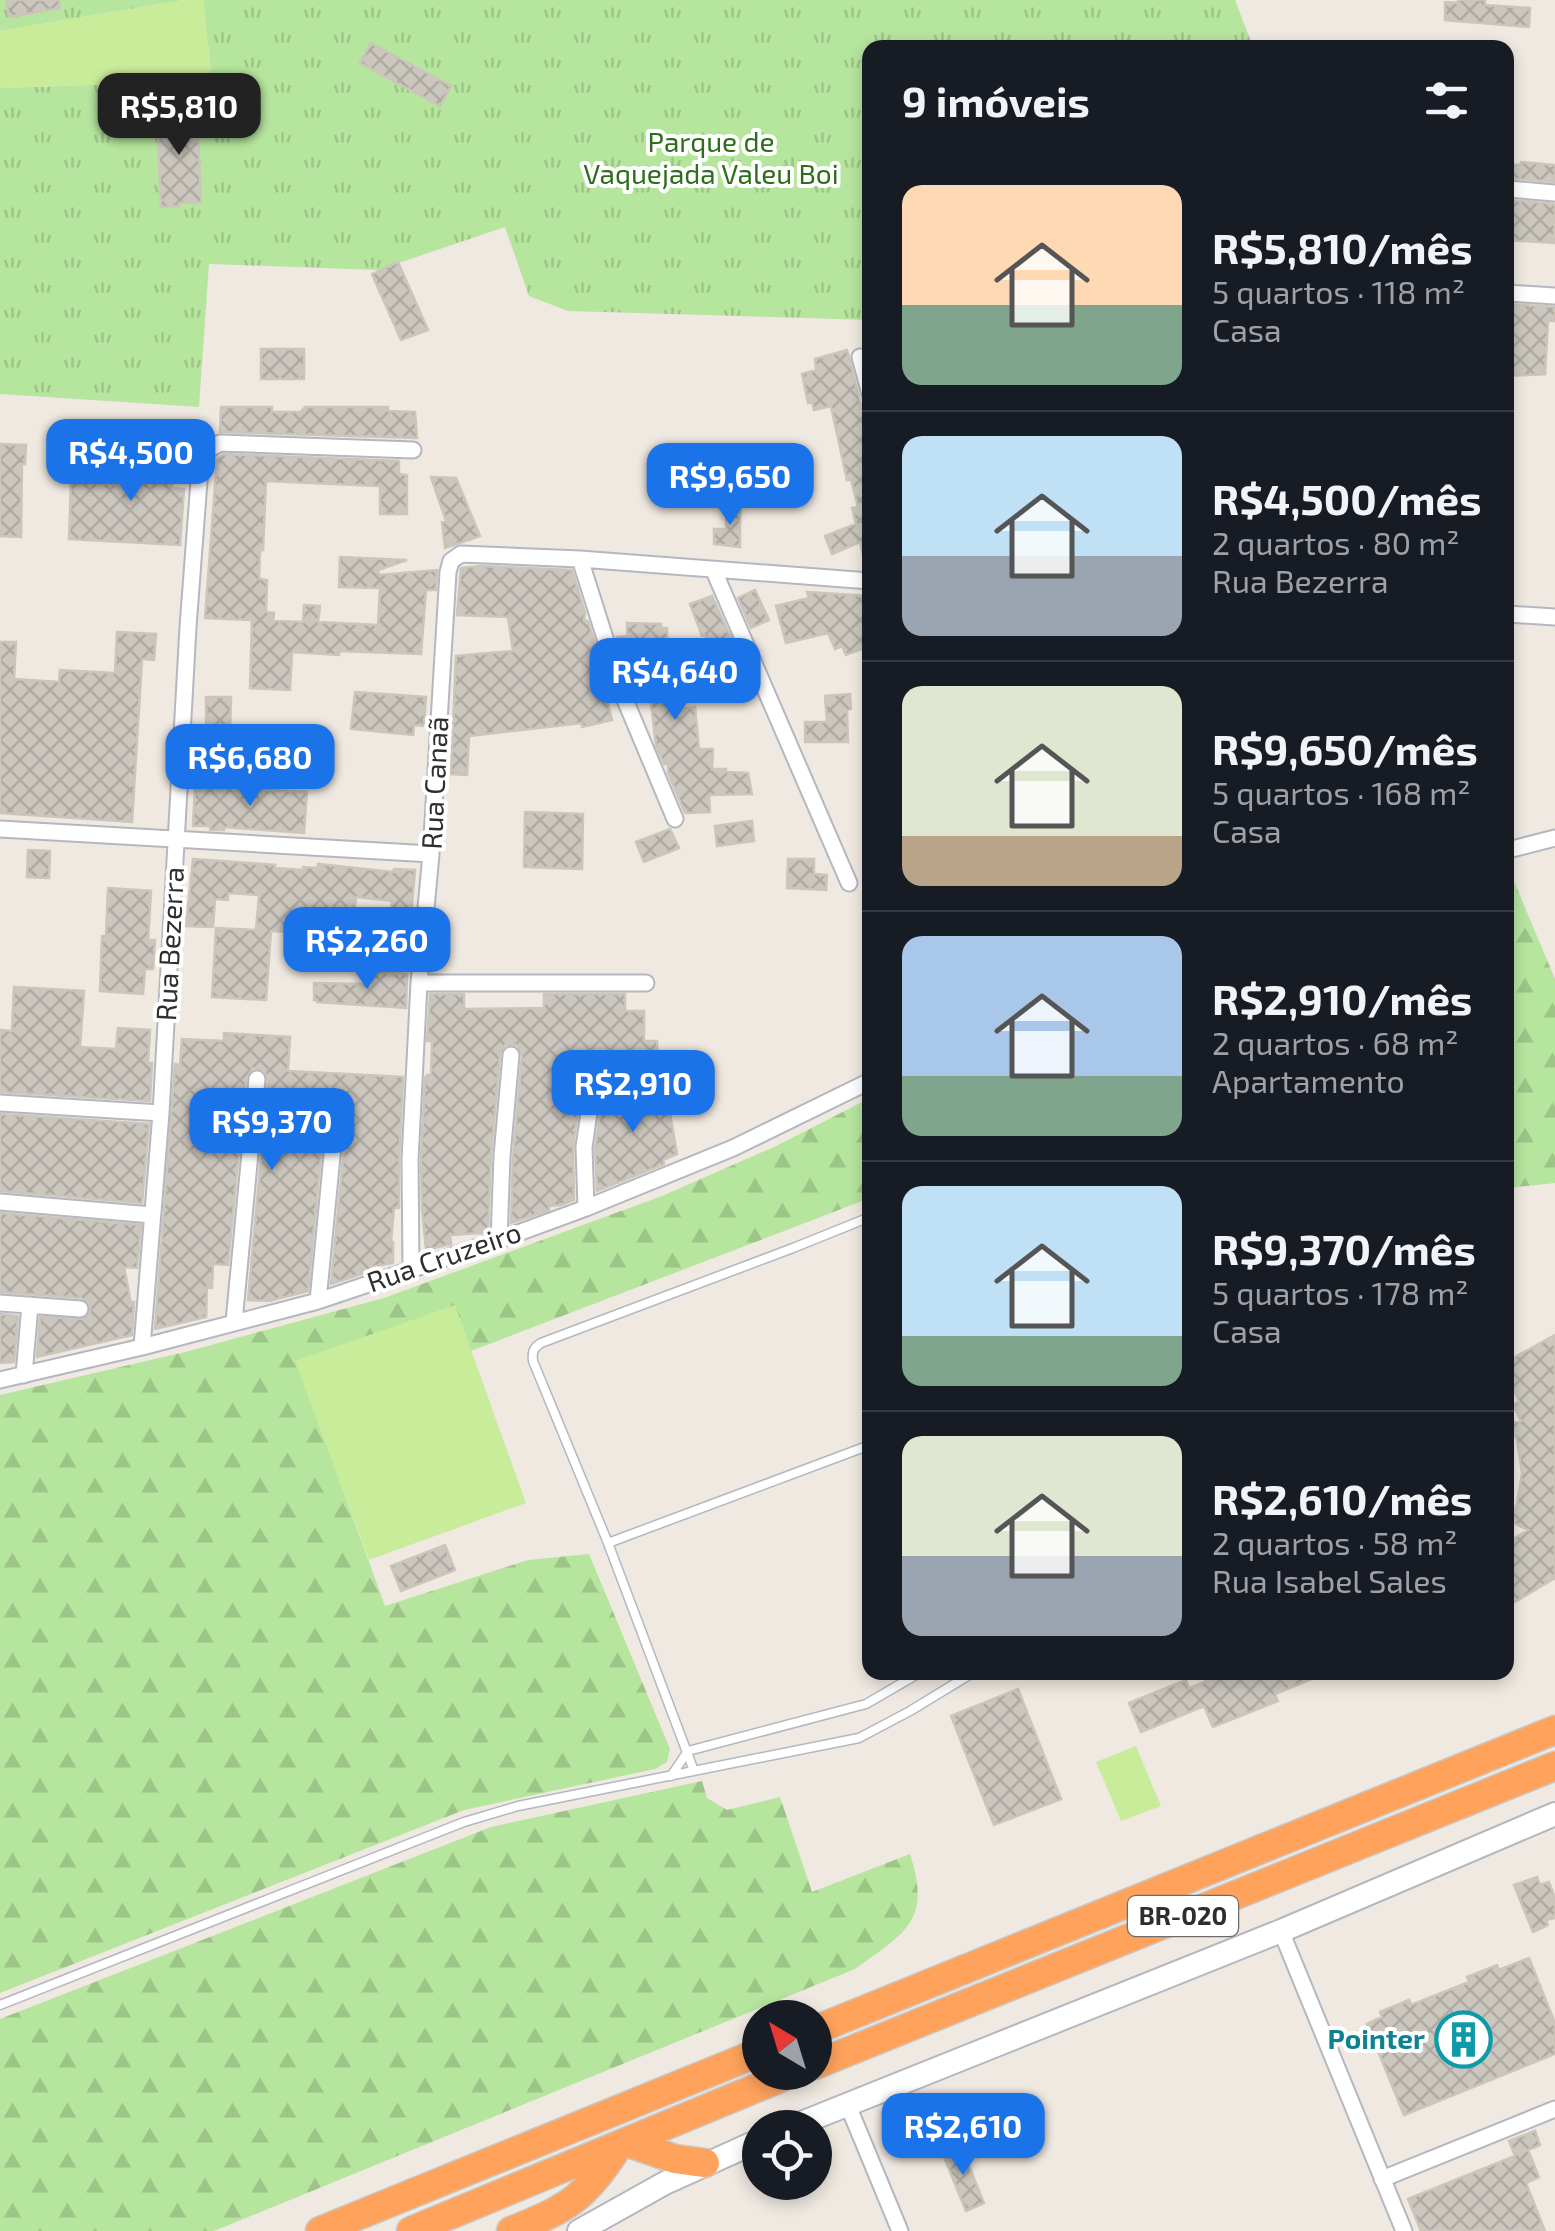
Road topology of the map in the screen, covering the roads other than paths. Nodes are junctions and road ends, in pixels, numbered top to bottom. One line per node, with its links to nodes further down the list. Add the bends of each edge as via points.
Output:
1 (1514, 190): 2 (street)
2 (1555, 193)
3 (1514, 294): 4 (street)
4 (1555, 296)
5 (860, 357): 6 (street)
6 (862, 364)
7 (413, 450): 15 (street, Rua Bezerra, via 220,443 206,451)
8 (580, 559): 9 (street); 13 (street, via 623,695); 18 (street, Rua Canaã, via 461,554 451,561)
9 (714, 571): 10 (street); 19 (street)
10 (862, 580)
11 (1514, 614): 12 (street)
12 (1555, 617)
13 (674, 819)
14 (0, 829): 15 (street)
15 (176, 838): 18 (street); 28 (street, Rua Bezerra)
16 (1555, 838): 17 (street)
17 (1514, 848)
18 (431, 854): 20 (street, Rua Canaã)
19 (849, 883)
20 (418, 983): 21 (street); 34 (street, Rua Canaã)
21 (646, 983)
22 (511, 1055): 33 (street)
23 (257, 1078): 39 (street)
24 (664, 1079): 30 (street, via 594,1077 584,1147)
25 (862, 1084): 30 (street, Rua Cruzeiro, via 733,1148)
26 (0, 1104): 28 (street)
27 (337, 1104): 35 (street)
28 (161, 1113): 31 (street, Rua Bezerra)
29 (0, 1202): 31 (street)
30 (586, 1208): 33 (street, Rua Cruzeiro)
31 (152, 1215): 40 (street, Rua Bezerra)
32 (862, 1220): 44 (lane, via 535,1347 533,1361)
33 (499, 1240): 34 (street, Rua Cruzeiro)
34 (411, 1268): 35 (street, Rua Cruzeiro)
35 (318, 1300): 39 (street, Rua Cruzeiro)
36 (0, 1303): 37 (street)
37 (30, 1305): 38 (street); 41 (street)
38 (80, 1309)
39 (234, 1322): 40 (street, Rua Cruzeiro)
40 (142, 1347): 41 (street, Rua Cruzeiro)
41 (24, 1374): 42 (street, Rua Cruzeiro)
42 (0, 1380)
43 (862, 1448): 44 (lane)
44 (608, 1544): 48 (lane)
45 (907, 1680): 48 (lane, via 866,1704)
46 (960, 1680): 50 (lane, via 860,1738)
47 (1555, 1730): 55 (highway, BR-020)
48 (688, 1751): 50 (lane); 51 (lane)
49 (1555, 1766): 56 (highway, BR-020)
50 (694, 1771): 51 (lane)
51 (671, 1776): 54 (lane, via 464,1822)
52 (1555, 1814): 53 (street)
53 (1282, 1931): 59 (street); 65 (street)
54 (0, 2005)
55 (832, 2023)
56 (832, 2057)
57 (742, 2059): 66 (highway)
58 (753, 2090): 62 (highway)
59 (847, 2103): 61 (street); 70 (street)
60 (1555, 2109): 65 (street)
61 (831, 2110)
62 (623, 2145): 64 (highway); 67 (highway); 68 (highway, via 567,2207)
63 (742, 2148): 64 (street)
64 (705, 2163): 69 (street)
65 (1382, 2179): 71 (street)
66 (320, 2231)
67 (412, 2231)
68 (512, 2231)
69 (579, 2231)
70 (900, 2231)
71 (1404, 2231)

